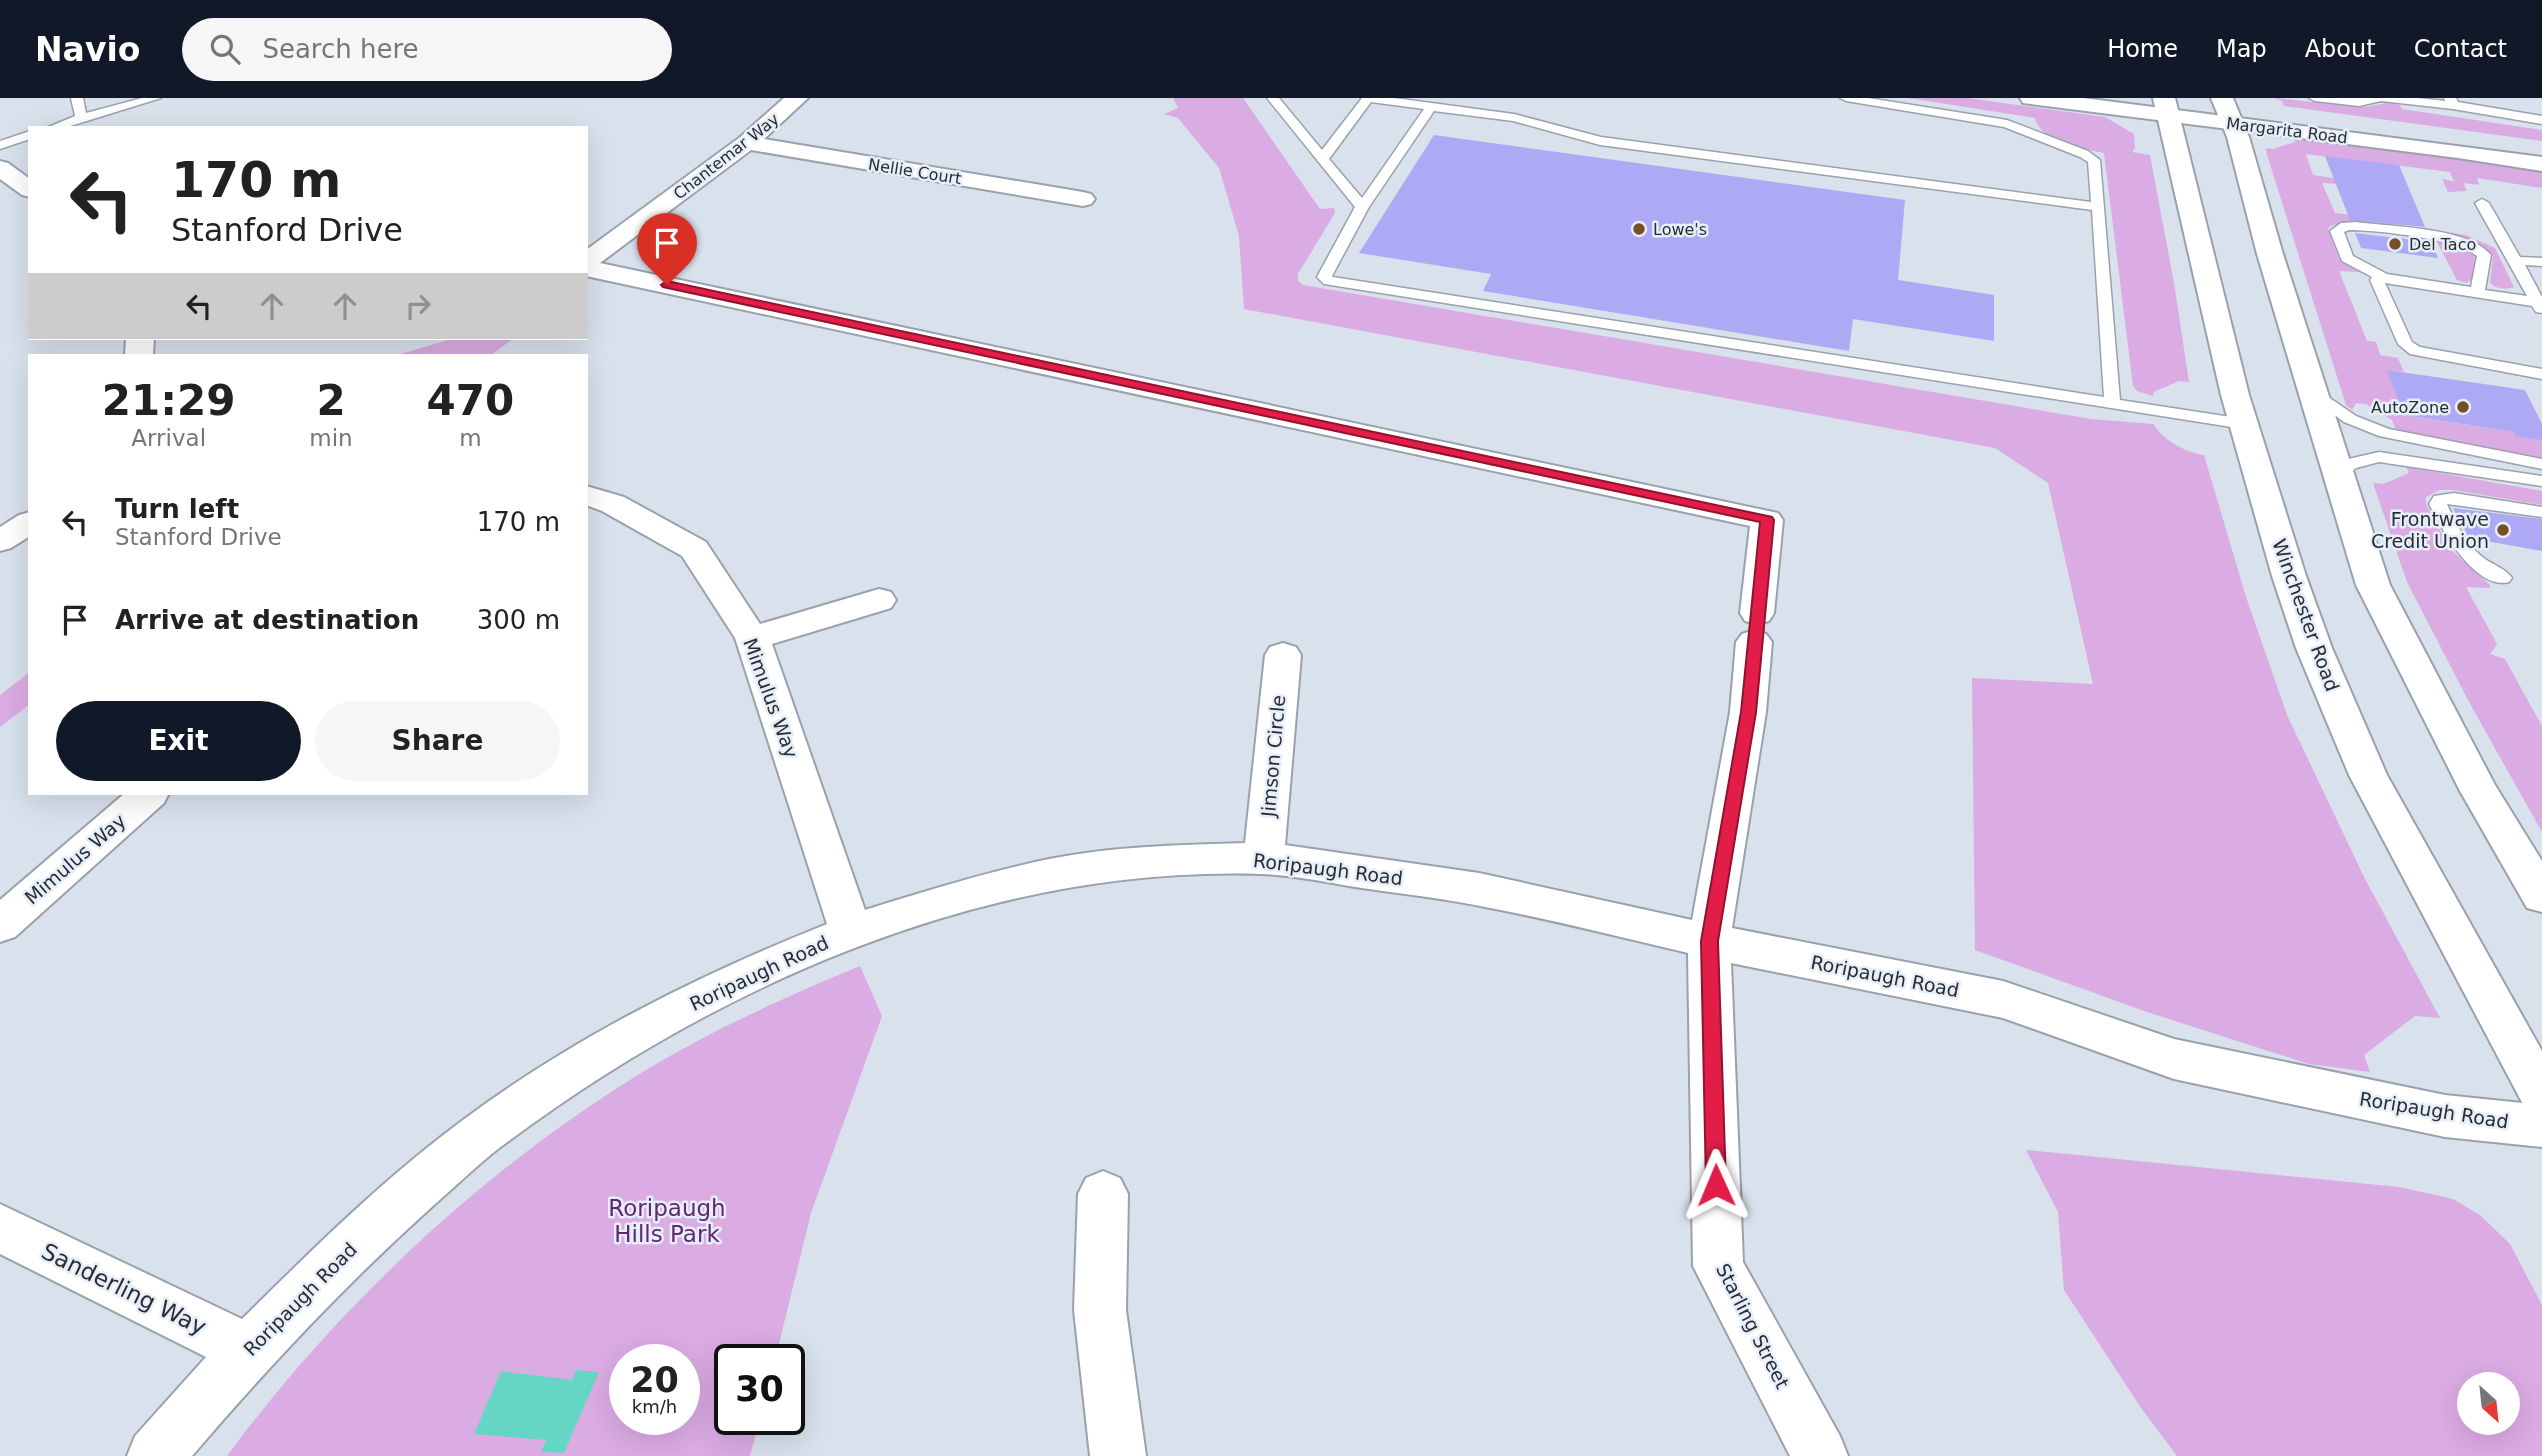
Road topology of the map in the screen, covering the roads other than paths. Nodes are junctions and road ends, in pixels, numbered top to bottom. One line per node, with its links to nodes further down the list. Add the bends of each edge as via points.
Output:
1 (78, 98): 14 (lane)
2 (155, 98): 14 (lane)
3 (797, 98): 18 (street, Chantemar Way)
4 (1273, 98): 23 (lane)
5 (1368, 98): 12 (lane); 23 (lane)
6 (1846, 98): 30 (lane, via 2007,124 2084,154 2094,160)
7 (2031, 98): 11 (street, Margarita Road)
8 (2315, 98): 9 (lane, via 2359,102)
9 (2381, 98): 10 (lane)
10 (2451, 102): 15 (lane)
11 (2167, 104): 13 (street, Margarita Road); 41 (street, Winchester Road)
12 (1432, 107): 29 (lane); 30 (lane, via 1514,118 1601,141)
13 (2226, 108): 20 (street, Margarita Road); 21 (street, Margarita Road); 39 (street)
14 (81, 118): 16 (lane)
15 (2542, 120)
16 (58, 126)
17 (28, 136): 19 (lane)
18 (747, 143): 27 (street, Nellie Court); 31 (street, Chantemar Way)
19 (0, 145)
20 (2542, 147)
21 (2495, 157): 22 (lane); 24 (street, Margarita Road)
22 (2542, 157)
23 (1323, 158): 29 (lane)
24 (2542, 164)
25 (0, 168): 26 (street)
26 (28, 189)
27 (1083, 199)
28 (2482, 203): 32 (lane)
29 (1362, 207): 40 (lane, via 1324,276 1329,281)
30 (2098, 207): 40 (lane)
31 (588, 261)
32 (2517, 261): 33 (lane); 37 (lane)
33 (2542, 262)
34 (588, 268): 58 (street, Starling Street, via 1767,520 1748,712)
35 (2383, 278): 36 (lane); 36 (lane, via 2347,258 2337,230 2356,226 2473,245 2484,255); 38 (lane, via 2377,280 2406,344 2415,351)
36 (2477, 292): 37 (lane)
37 (2540, 307)
38 (2542, 374)
39 (2315, 393): 42 (lane, via 2350,419 2385,433); 43 (street)
40 (2112, 403): 41 (lane)
41 (2244, 424): 59 (street, Winchester Road, via 2314,648 2368,775)
42 (2542, 464)
43 (2339, 474): 44 (lane, via 2350,464 2379,457); 55 (street, via 2372,585 2479,791)
44 (2542, 481)
45 (588, 496): 51 (street, Mimulus Way, via 613,504 694,549)
46 (2542, 512): 49 (lane, via 2454,498 2440,500 2460,548)
47 (28, 523): 48 (street)
48 (0, 541)
49 (2503, 578)
50 (880, 600): 51 (street)
51 (752, 638): 57 (street, Mimulus Way)
52 (1283, 654): 54 (street, Jimson Circle)
53 (148, 795): 56 (street, Mimulus Way)
54 (1264, 858): 57 (street, Roripaugh Road, via 1158,861 1051,875 939,903); 58 (street, Roripaugh Road, via 1479,889)
55 (2542, 895)
56 (0, 925)
57 (852, 932): 63 (street, Roripaugh Road, via 749,974 631,1035 570,1073 479,1136 357,1241)
58 (1709, 941): 60 (street, Roripaugh Road, via 2003,1000 2174,1059 2445,1116); 66 (street, Starling Street, via 1718,1266)
59 (2542, 1095)
60 (2542, 1126)
61 (1103, 1194): 65 (street, via 1100,1310)
62 (0, 1228): 63 (street, Sanderling Way)
63 (248, 1350): 64 (street, Roripaugh Road)
64 (155, 1456)
65 (1118, 1456)
66 (1820, 1456)

